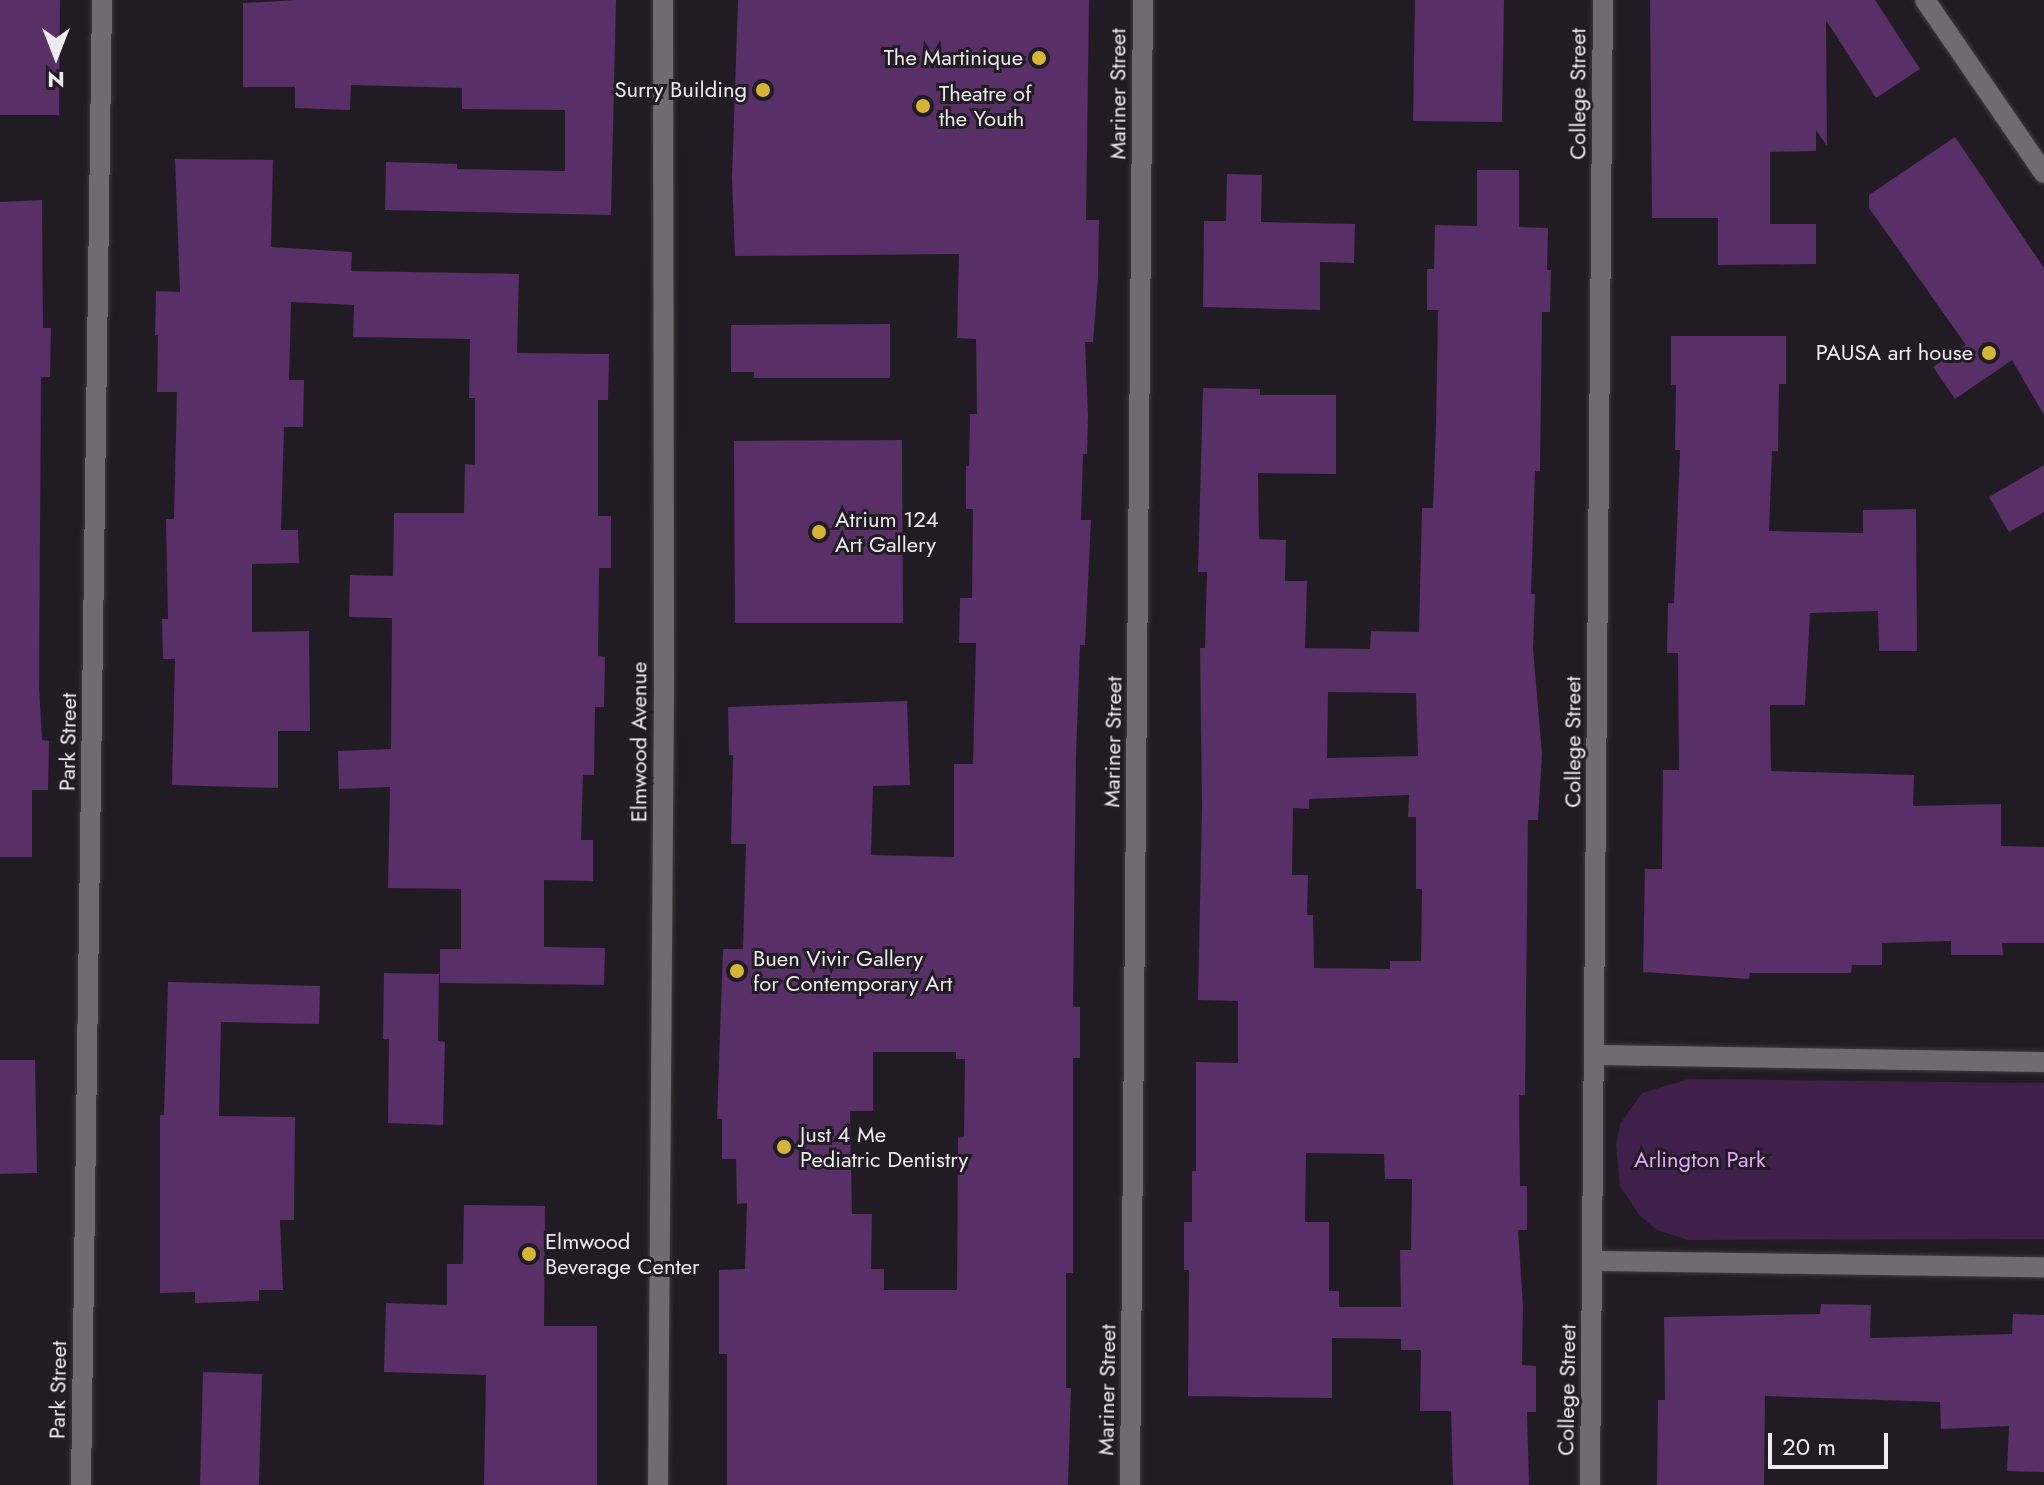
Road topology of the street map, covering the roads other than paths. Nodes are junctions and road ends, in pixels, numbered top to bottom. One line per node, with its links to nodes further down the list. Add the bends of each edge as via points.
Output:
1 (102, 0): 11 (street, Park Street)
2 (663, 0): 12 (street, Elmwood Avenue)
3 (1143, 0): 13 (street, Mariner Street)
4 (1603, 0): 7 (street, College Street)
5 (1925, 0): 6 (street)
6 (2044, 173)
7 (1594, 1055): 8 (street); 9 (street, College Street)
8 (2044, 1062)
9 (1592, 1261): 10 (street); 14 (street, College Street)
10 (2044, 1267)
11 (81, 1485)
12 (658, 1485)
13 (1130, 1485)
14 (1590, 1485)

